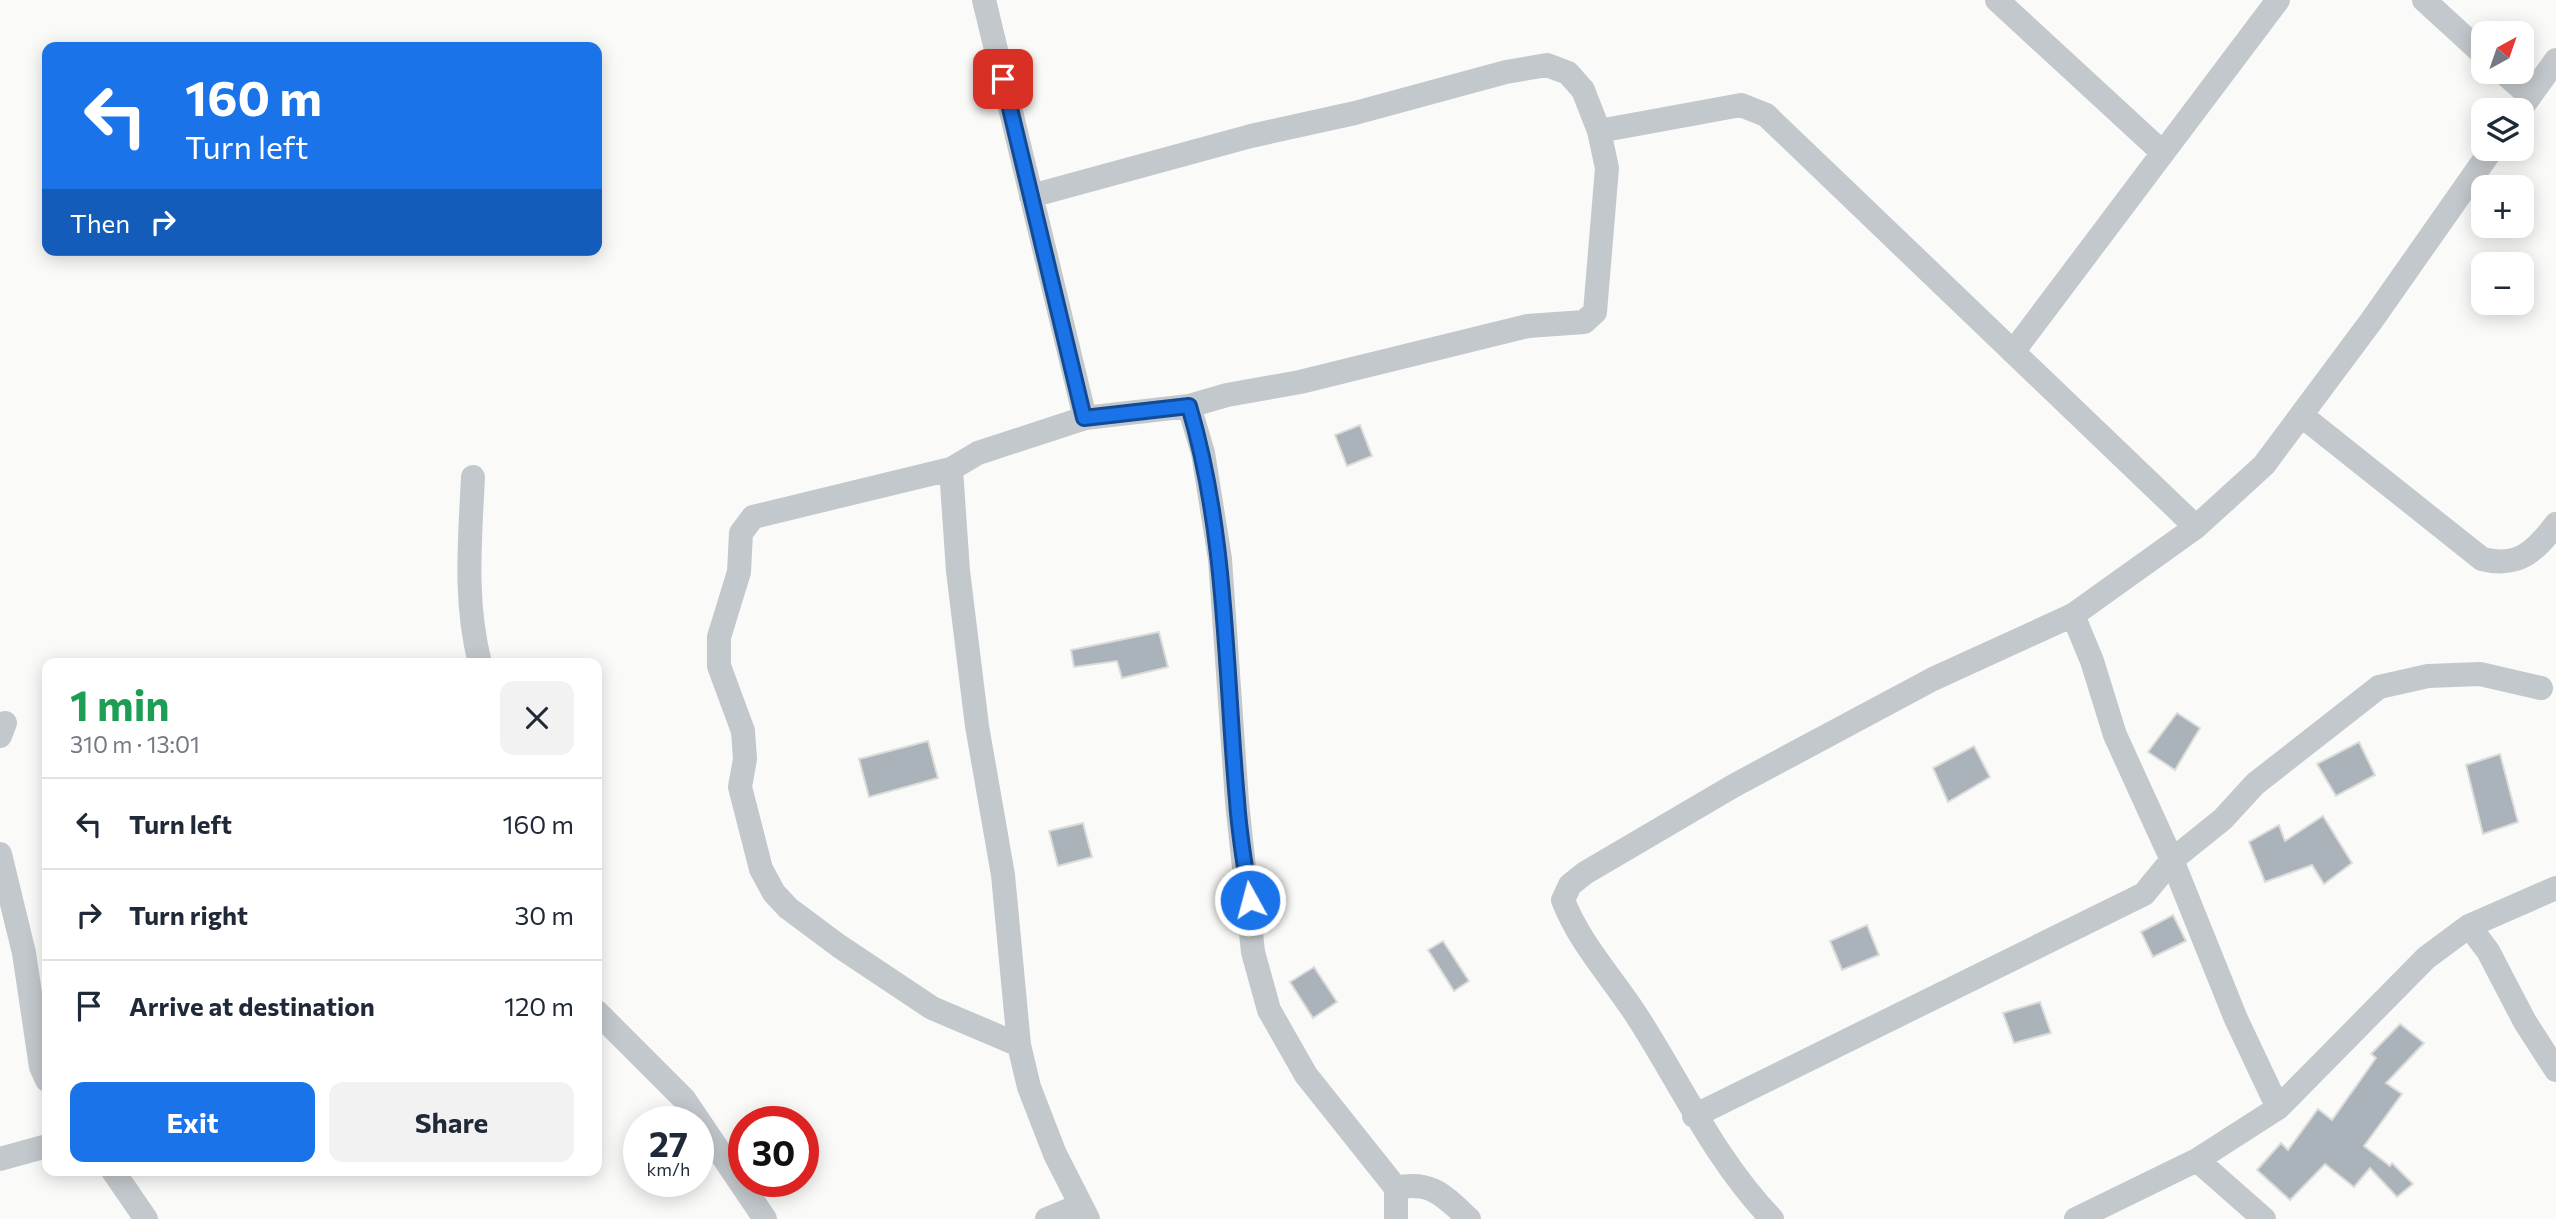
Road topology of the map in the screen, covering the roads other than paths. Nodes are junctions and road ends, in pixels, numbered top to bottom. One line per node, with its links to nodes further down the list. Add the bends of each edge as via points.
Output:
1 (984, 0): 11 (street)
2 (1997, 0): 9 (street)
3 (2278, 0): 9 (street)
4 (2424, 0): 5 (street)
5 (2471, 43)
6 (2556, 60): 7 (street)
7 (2529, 98)
8 (1600, 131): 11 (street, via 1583,90 1568,74 1547,65 1251,136); 12 (street, via 1741,105 1766,115); 13 (street, via 1607,168 1591,318 1528,326)
9 (2163, 153): 12 (street)
10 (2483, 161): 14 (street)
11 (1031, 196): 15 (street)
12 (2013, 352): 19 (street)
13 (1189, 406): 15 (street); 37 (street, via 1203,453 1220,559 1253,952 1269,1010 1306,1075)
14 (2301, 415): 18 (street, via 2482,559 2501,564 2521,559); 19 (street, via 2264,465)
15 (1084, 418): 16 (street, via 978,453)
16 (951, 469): 28 (street, via 958,571 977,726 1003,875); 28 (street, via 753,517 741,533 739,572 719,637 719,666 743,731 746,759 740,787 745,816 761,869 774,893 839,946 932,1007)
17 (473, 477): 21 (street, via 468,570)
18 (2556, 524)
19 (2196, 527): 20 (street)
20 (2073, 615): 24 (street, via 2115,735); 32 (street, via 1933,679 1735,785 1570,885 1563,900 1574,928 1636,1015)
21 (479, 658)
22 (2541, 688): 24 (street, via 2480,674 2428,676 2379,687 2255,784 2222,819)
23 (0, 855): 29 (street, via 24,953)
24 (2172, 860): 31 (street, via 2236,1019); 32 (street, via 2144,894)
25 (2556, 888): 26 (street)
26 (2469, 926): 30 (street); 31 (street, via 2426,958)
27 (602, 1017): 41 (street, via 684,1099)
28 (1019, 1045): 38 (street, via 1038,1109)
29 (42, 1069)
30 (2556, 1070)
31 (2278, 1108): 35 (street)
32 (1694, 1116): 45 (street)
33 (42, 1147): 34 (street)
34 (0, 1159)
35 (2197, 1160): 39 (street); 46 (street)
36 (116, 1176): 40 (street)
37 (1396, 1188): 43 (street); 44 (street, via 1414,1184 1430,1188)
38 (1084, 1212): 42 (street)
39 (2089, 1216)
40 (146, 1219)
41 (765, 1219)
42 (1047, 1219)
43 (1396, 1219)
44 (1469, 1219)
45 (1772, 1219)
46 (2264, 1219)

